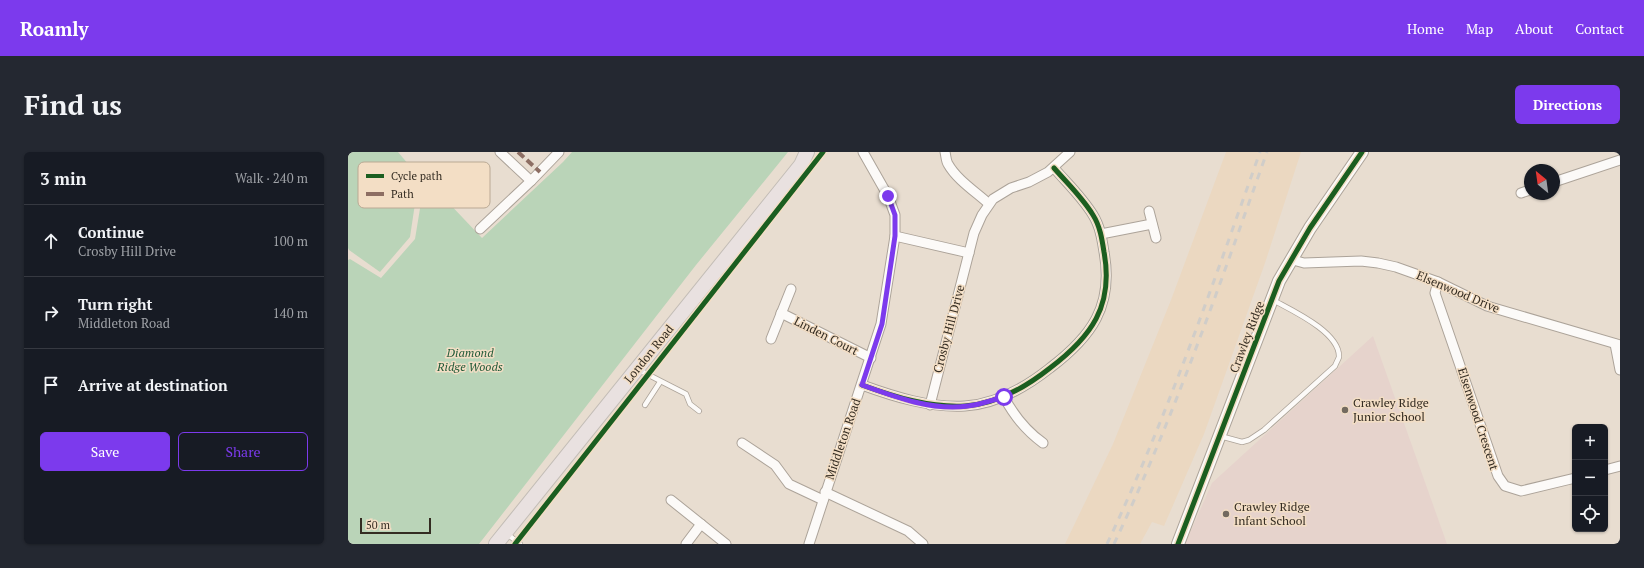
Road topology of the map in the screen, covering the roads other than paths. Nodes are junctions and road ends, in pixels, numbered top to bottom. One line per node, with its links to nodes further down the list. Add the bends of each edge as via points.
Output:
1 (500, 152): 12 (street)
2 (559, 152): 12 (street)
3 (816, 152): 8 (main road, London Road, via 813,157)
4 (864, 152): 18 (street, Middleton Road, via 888,196 895,215)
5 (945, 152): 13 (street, via 947,164)
6 (1070, 152): 10 (street, Crosby Hill Drive)
7 (1362, 152): 21 (street, Crawley Ridge, via 1310,228)
8 (804, 158): 29 (main road, London Road)
9 (1620, 160): 11 (street)
10 (1054, 168): 13 (street, Crosby Hill Drive, via 1001,193); 17 (street, via 1084,202 1098,224)
11 (1560, 180)
12 (531, 181): 16 (street)
13 (989, 204): 20 (street, Crosby Hill Drive, via 974,233)
14 (1149, 211): 15 (street)
15 (1152, 224): 17 (street); 19 (street)
16 (480, 229)
17 (1101, 234): 33 (street, via 1106,264 1106,287 1099,312 1089,332 1072,352 1042,375)
18 (895, 236): 20 (street); 28 (street, Middleton Road, via 882,324)
19 (1156, 238)
20 (969, 253): 35 (street, Crosby Hill Drive)
21 (1293, 260): 22 (street, Elsenwood Drive, via 1304,263 1378,263); 24 (street, Crawley Ridge, via 1279,281)
22 (1438, 282): 27 (street, Elsenwood Drive, via 1487,306); 42 (street, Elsenwood Crescent, via 1434,293 1498,476 1505,486 1521,491)
23 (791, 289): 25 (street, Linden Court)
24 (1272, 300): 37 (street, Crawley Ridge); 37 (lane, via 1322,329 1331,337 1339,358 1335,366 1264,430 1249,440 1242,442)
25 (782, 313): 26 (street, Linden Court); 28 (street, Linden Court)
26 (771, 339)
27 (1618, 344): 30 (street)
28 (871, 358): 32 (street, Middleton Road)
29 (637, 369): 31 (lane); 46 (main road, London Road)
30 (1620, 370)
31 (660, 382): 34 (lane); 36 (lane, via 686,394 690,404)
32 (862, 385): 35 (street); 43 (street, Middleton Road)
33 (1004, 397): 35 (street, via 968,406); 39 (street, via 1022,426)
34 (645, 405)
35 (930, 405)
36 (699, 411)
37 (1220, 436): 53 (street, Crawley Ridge)
38 (742, 443): 43 (street, via 776,464 789,484)
39 (1043, 443)
40 (1620, 466): 41 (street)
41 (1608, 469)
42 (1572, 479)
43 (824, 496): 51 (street, Middleton Road); 52 (street, via 908,531)
44 (671, 500): 45 (street)
45 (701, 524): 49 (street); 50 (street)
46 (505, 532): 47 (main road, London Road); 48 (lane)
47 (496, 544)
48 (520, 544)
49 (686, 544)
50 (726, 544)
51 (809, 544)
52 (923, 544)
53 (1178, 544)

